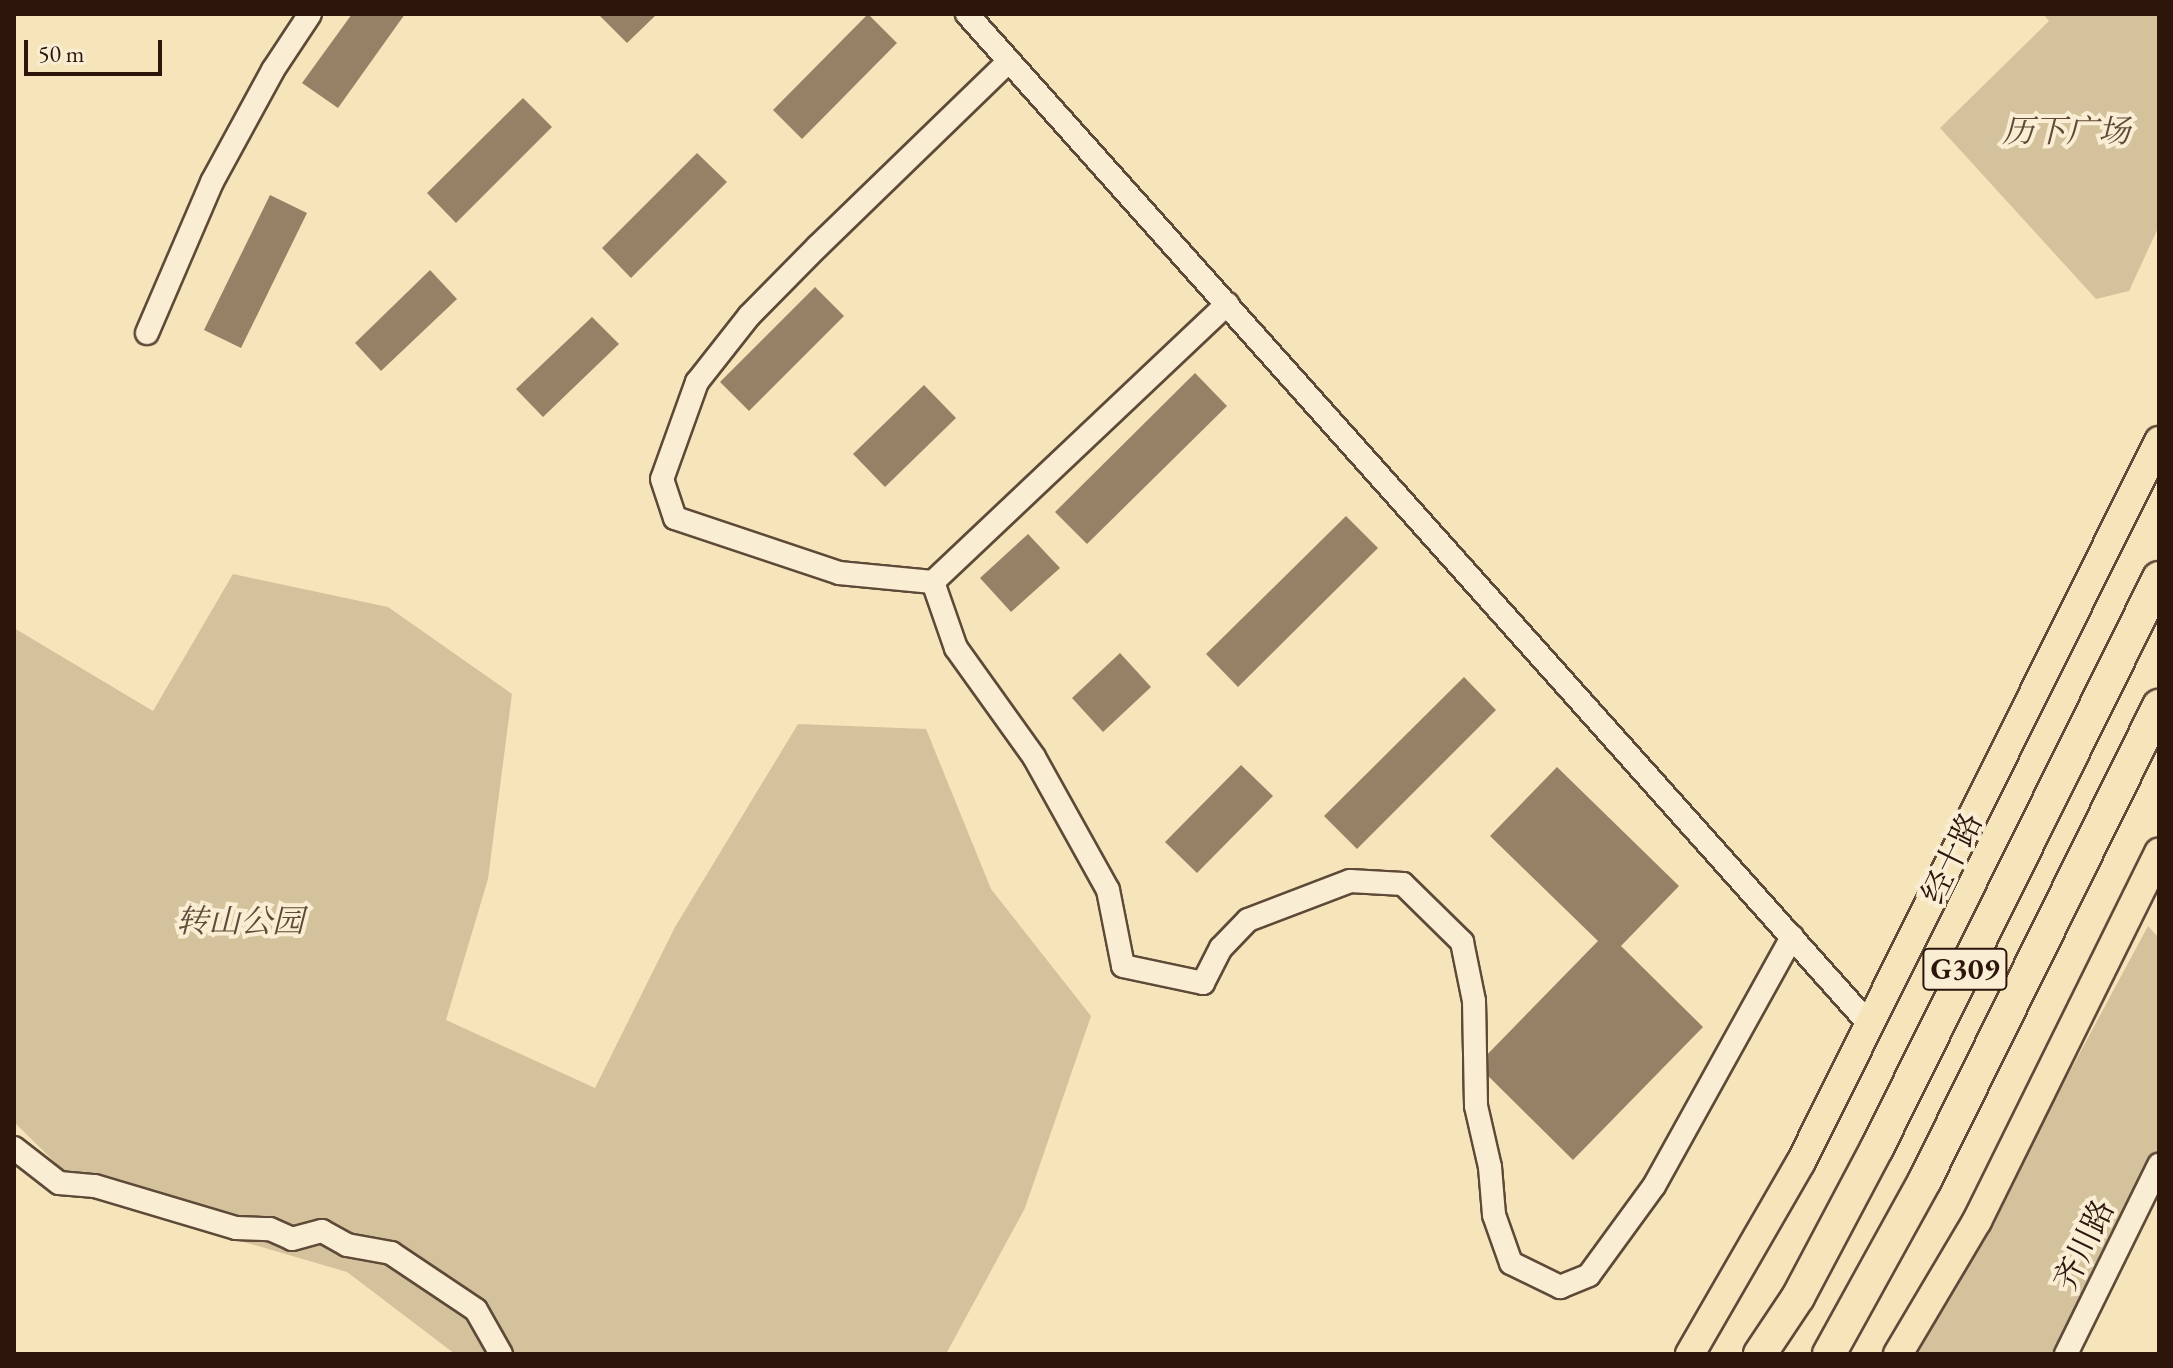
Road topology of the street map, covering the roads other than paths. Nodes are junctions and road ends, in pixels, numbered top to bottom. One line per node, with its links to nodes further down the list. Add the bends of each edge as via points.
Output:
1 (310, 14): 5 (street, via 212,182)
2 (967, 14): 3 (street)
3 (1009, 61): 4 (street); 8 (street, via 749,316 697,382 662,479 675,518 839,573)
4 (1227, 304): 8 (street); 12 (street)
5 (147, 333)
6 (2159, 441): 13 (main road, 经十路)
7 (2159, 578): 18 (highway, 经十路 / G309, via 1877,1148 1798,1297)
8 (933, 582): 12 (street, via 956,648 975,667 1034,757 1108,890 1123,966 1203,983 1221,948 1248,920 1350,881 1403,884 1462,942 1474,1001 1476,1106 1494,1215 1511,1263 1560,1287 1589,1275 1654,1186)
9 (2159, 706): 19 (highway, G309, via 1925,1180)
10 (2159, 852): 11 (main road)
11 (2150, 896): 20 (main road, via 1977,1221)
12 (1792, 937): 13 (street)
13 (1869, 1024): 17 (main road, 经十路, via 1746,1265)
14 (14, 1148): 16 (street, via 59,1183 95,1186 236,1228 270,1229 292,1239 322,1231 347,1245 391,1253 476,1310)
15 (2159, 1165): 21 (street, 齐川路)
16 (501, 1354)
17 (1690, 1354)
18 (1760, 1354)
19 (1829, 1354)
20 (1898, 1354)
21 (2066, 1354)

